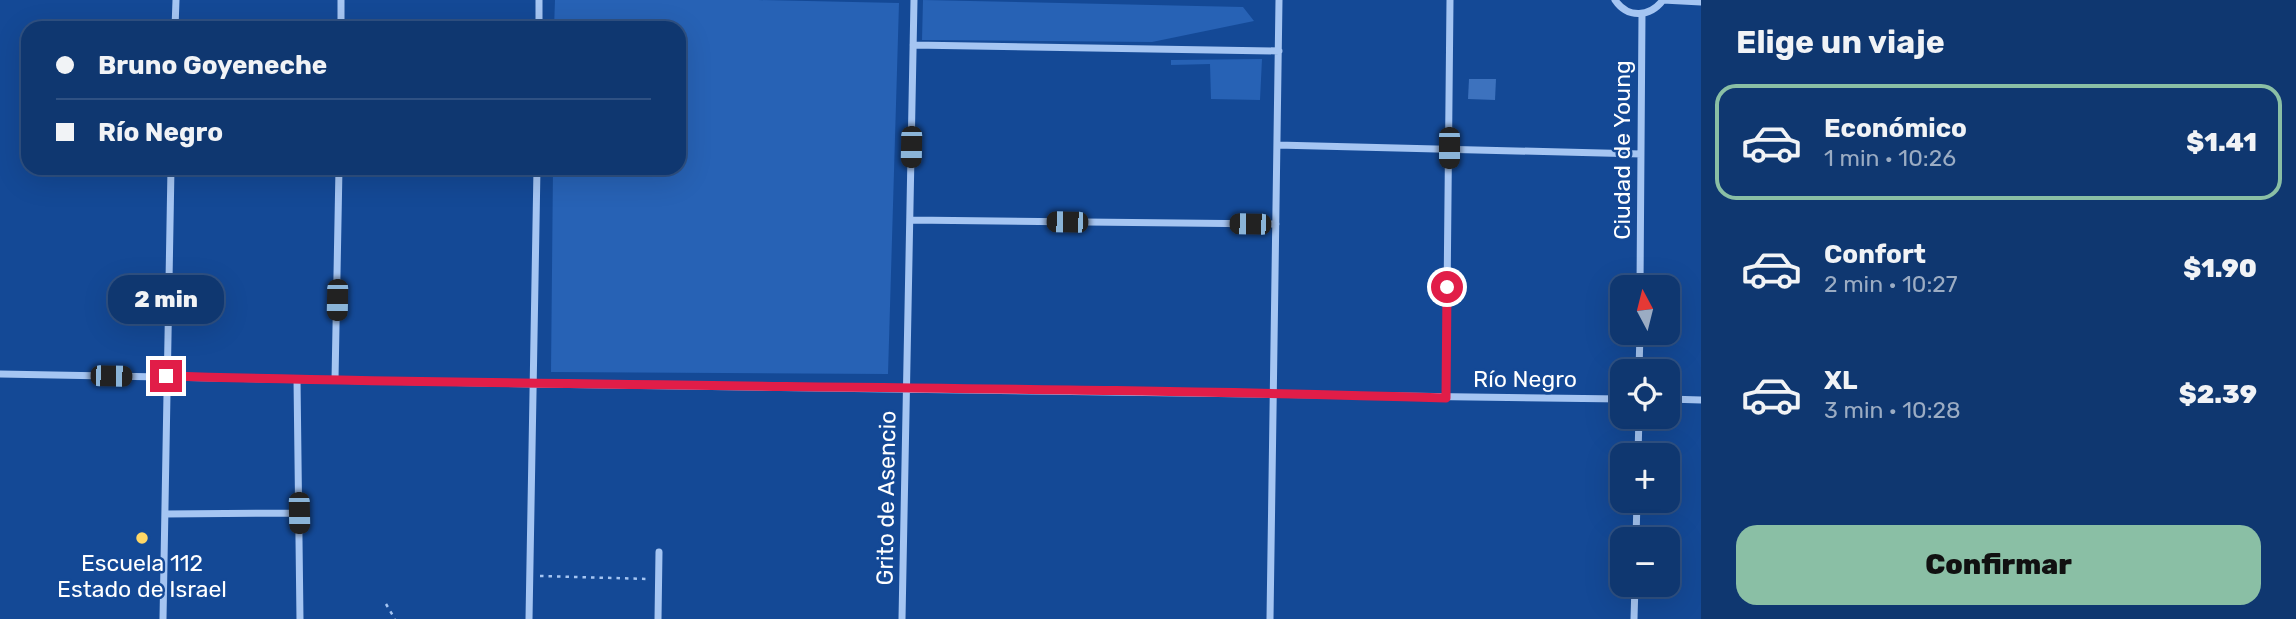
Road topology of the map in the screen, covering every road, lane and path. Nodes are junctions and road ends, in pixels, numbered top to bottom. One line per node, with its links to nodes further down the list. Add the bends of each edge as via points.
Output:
1 (176, 0): 11 (street)
2 (341, 0): 12 (street)
3 (539, 0): 13 (street)
4 (914, 0): 14 (street, Grito de Asencio)
5 (1279, 0): 15 (street)
6 (1450, 0): 17 (street)
7 (1615, 0): 10 (street, via 1625,11)
8 (1663, 0): 9 (street); 10 (street)
9 (1701, 2)
10 (1642, 14): 18 (street, Ciudad de Young)
11 (175, 21)
12 (341, 21)
13 (539, 21)
14 (913, 45): 15 (street); 22 (street, Grito de Asencio)
15 (1279, 51): 16 (street)
16 (1277, 145): 17 (street); 23 (street)
17 (1449, 148): 18 (street); 32 (street)
18 (1641, 154): 24 (street, Ciudad de Young)
19 (172, 175): 26 (street)
20 (339, 175): 28 (street)
21 (537, 175): 29 (street)
22 (910, 220): 23 (street); 30 (street, Grito de Asencio)
23 (1276, 224): 31 (street)
24 (1640, 275)
25 (0, 374): 26 (street, Río Negro)
26 (166, 376): 27 (street, Río Negro); 37 (street)
27 (297, 379): 28 (street, Río Negro); 36 (street)
28 (335, 380): 29 (street, Río Negro)
29 (535, 384): 30 (street, Río Negro); 39 (street)
30 (907, 389): 31 (street, Río Negro); 48 (street, Grito de Asencio)
31 (1273, 393): 32 (street, Río Negro); 49 (street)
32 (1446, 398): 33 (street, Río Negro)
33 (1610, 399)
34 (1680, 399): 35 (street)
35 (1701, 400)
36 (299, 513): 37 (street); 44 (street)
37 (165, 514): 43 (street)
38 (659, 552): 40 (street)
39 (530, 576): 40 (path); 46 (street)
40 (659, 579): 47 (street)
41 (1635, 597): 50 (street)
42 (386, 604): 45 (path)
43 (163, 619)
44 (300, 619)
45 (396, 619)
46 (529, 619)
47 (658, 619)
48 (902, 619)
49 (1270, 619)
50 (1634, 619)

